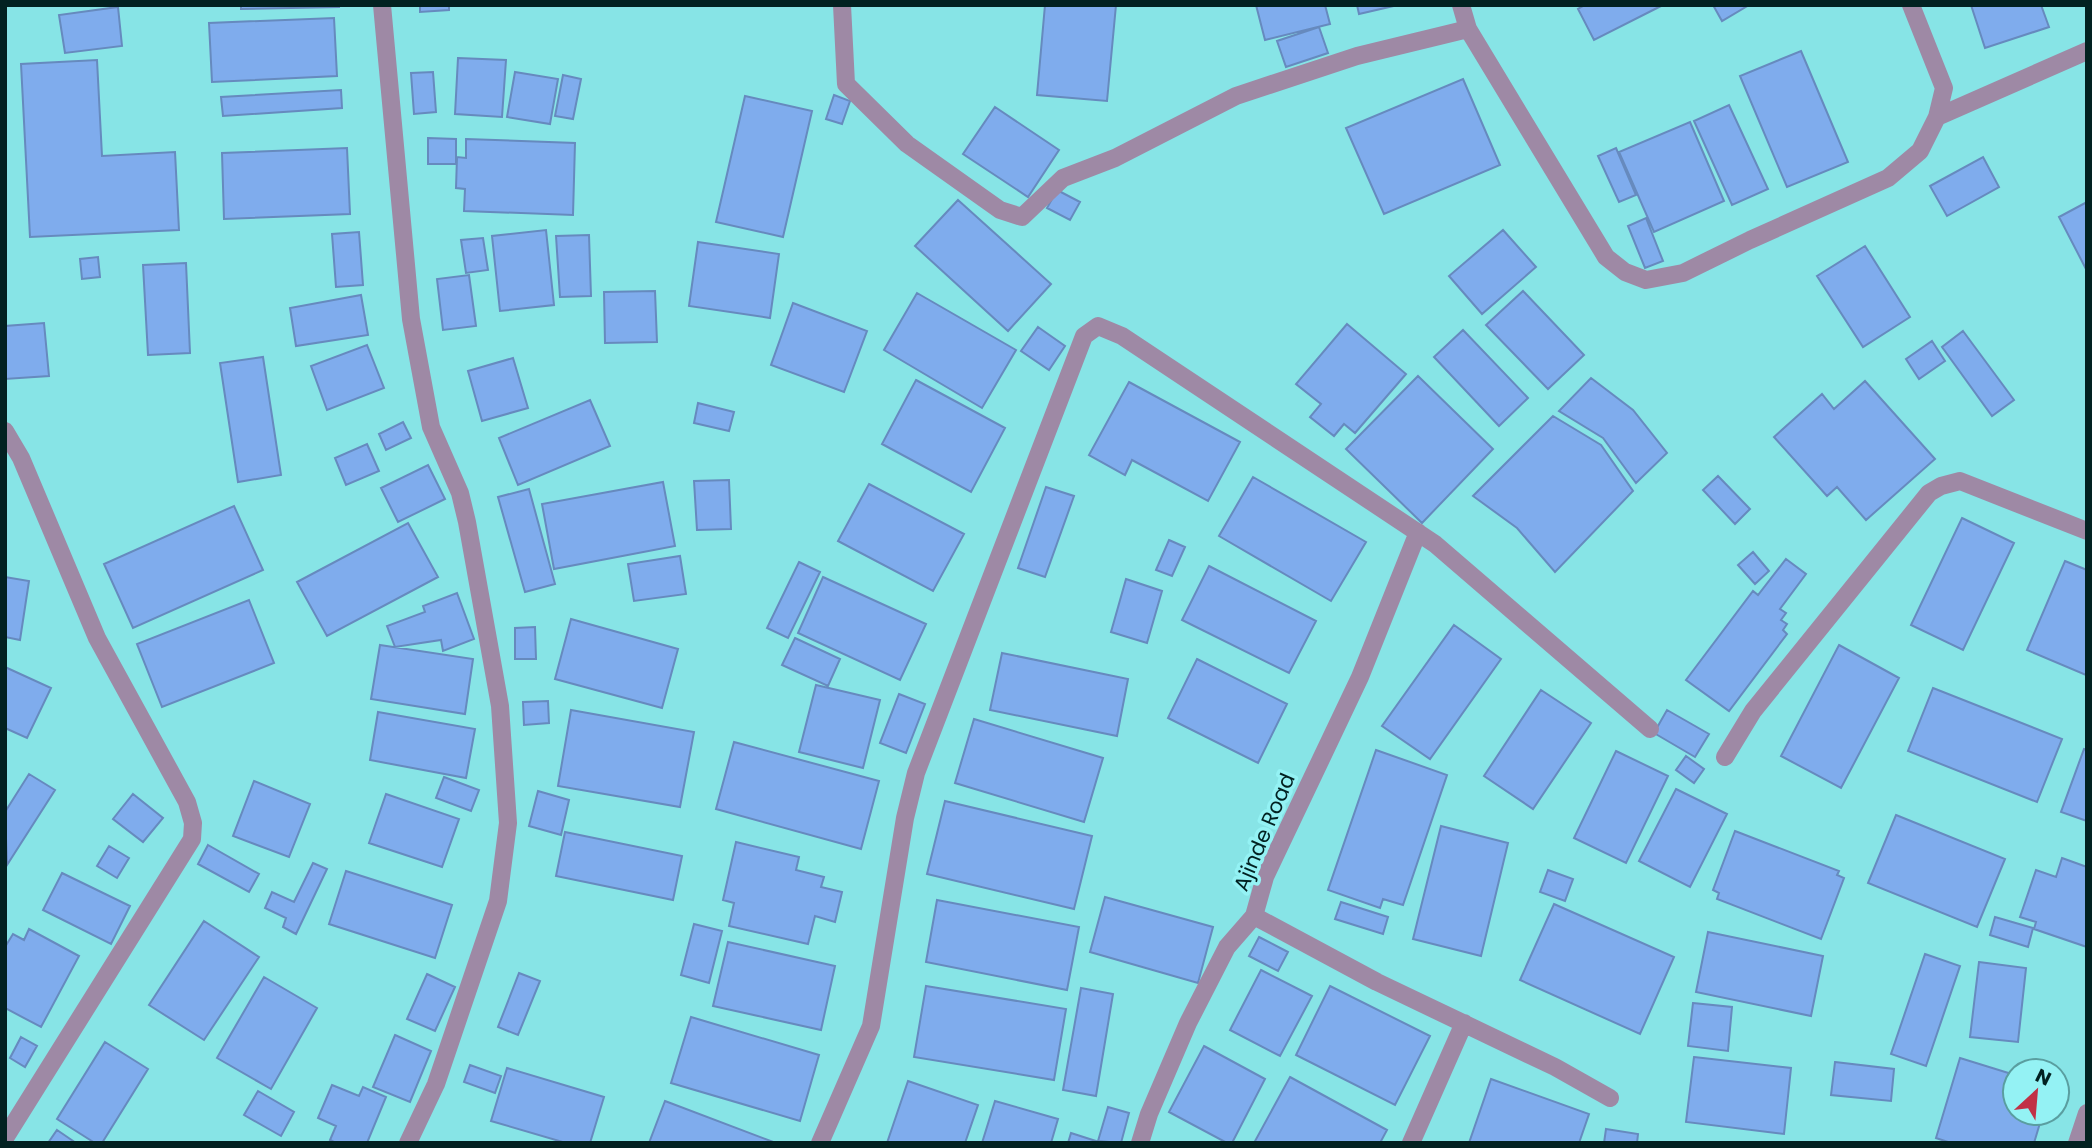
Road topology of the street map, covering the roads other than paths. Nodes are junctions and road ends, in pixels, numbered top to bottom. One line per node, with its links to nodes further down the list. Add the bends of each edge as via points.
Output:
1 (382, 5): 18 (street, via 411,319 431,427 460,493 467,522 500,706 508,822 498,901 436,1084)
2 (842, 5): 5 (street, via 846,84 907,144 1000,211 1022,217 1063,178 1115,158 1236,96 1357,56)
3 (1461, 5): 5 (street)
4 (1911, 5): 7 (street, via 1944,88)
5 (1468, 29): 7 (street, via 1606,257 1625,272 1646,280 1683,273 1888,178 1920,150)
6 (2087, 51): 7 (street)
7 (1937, 117)
8 (5, 431): 17 (street, via 21,458 97,638 187,802 193,823 192,839)
9 (2087, 531): 12 (street, via 1960,481 1928,493 1754,711)
10 (1418, 532): 11 (street); 13 (street, Ajinde Road, via 1360,677 1265,877); 19 (street, via 1122,336 1098,326 1084,336 916,773 872,1026)
11 (1650, 729)
12 (1725, 757)
13 (1254, 916): 14 (street); 20 (street, Ajinde Road, via 1227,947 1188,1023)
14 (1464, 1023): 15 (street); 21 (street)
15 (1610, 1098)
16 (2087, 1113): 22 (street)
17 (5, 1138)
18 (408, 1143)
19 (820, 1143)
20 (1140, 1143)
21 (1411, 1143)
22 (2077, 1143)

